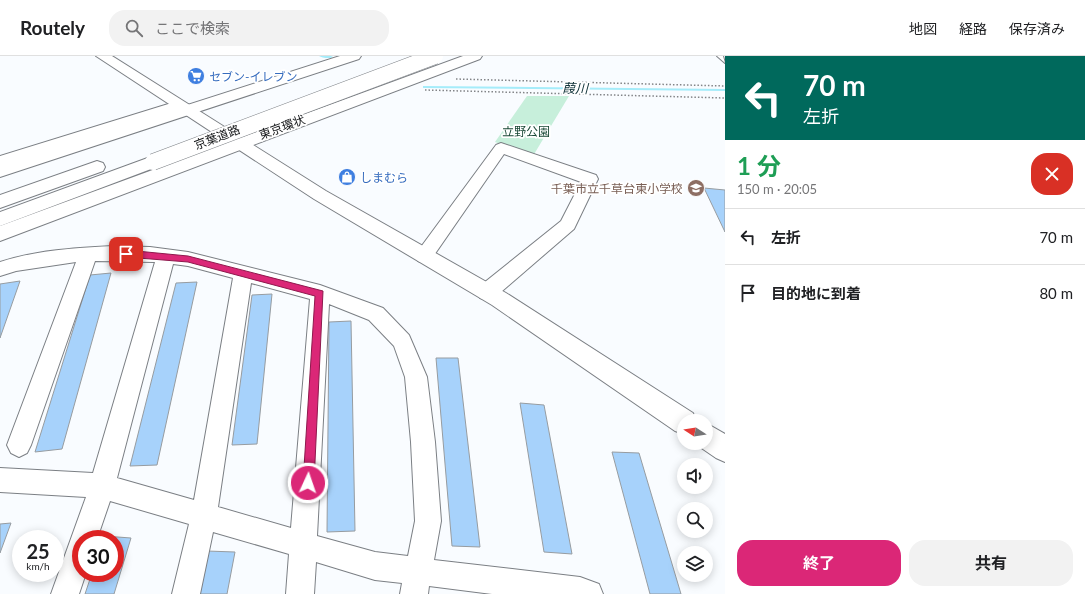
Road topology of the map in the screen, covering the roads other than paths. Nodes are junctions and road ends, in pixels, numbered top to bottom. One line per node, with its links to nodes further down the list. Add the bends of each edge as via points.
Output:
1 (103, 56): 6 (main road)
2 (354, 56): 6 (main road)
3 (404, 56): 7 (main road, 京葉道路)
4 (435, 56): 9 (main road, 京葉道路, bridge)
5 (474, 56): 8 (main road, 東京環状)
6 (182, 107): 8 (main road); 10 (street); 11 (main road)
7 (174, 139)
8 (239, 143): 14 (main road, 東京環状); 17 (main road, via 320,195)
9 (149, 156): 12 (main road, 京葉道路); 13 (main road, 京葉道路)
10 (0, 161)
11 (0, 171)
12 (0, 202)
13 (0, 219)
14 (0, 234)
15 (88, 254): 16 (street); 18 (street, via 16,264); 24 (street)
16 (166, 256): 19 (street); 27 (street)
17 (424, 256): 20 (main road); 20 (street, via 501,148 590,179 568,226)
18 (0, 269)
19 (244, 273): 21 (street); 28 (street)
20 (487, 292): 22 (main road)
21 (320, 293): 30 (street); 32 (street, via 376,314 402,341 416,377 428,521)
22 (677, 417)
23 (713, 441): 25 (main road)
24 (19, 445)
25 (725, 449)
26 (0, 480): 27 (street)
27 (102, 486): 28 (street); 29 (street)
28 (204, 516): 30 (street); 34 (street)
29 (87, 530)
30 (304, 546): 32 (street, via 375,566); 35 (street)
31 (72, 573): 33 (street)
32 (416, 583): 36 (street, via 580,591)
33 (65, 594)
34 (186, 594)
35 (300, 594)
36 (589, 594)

